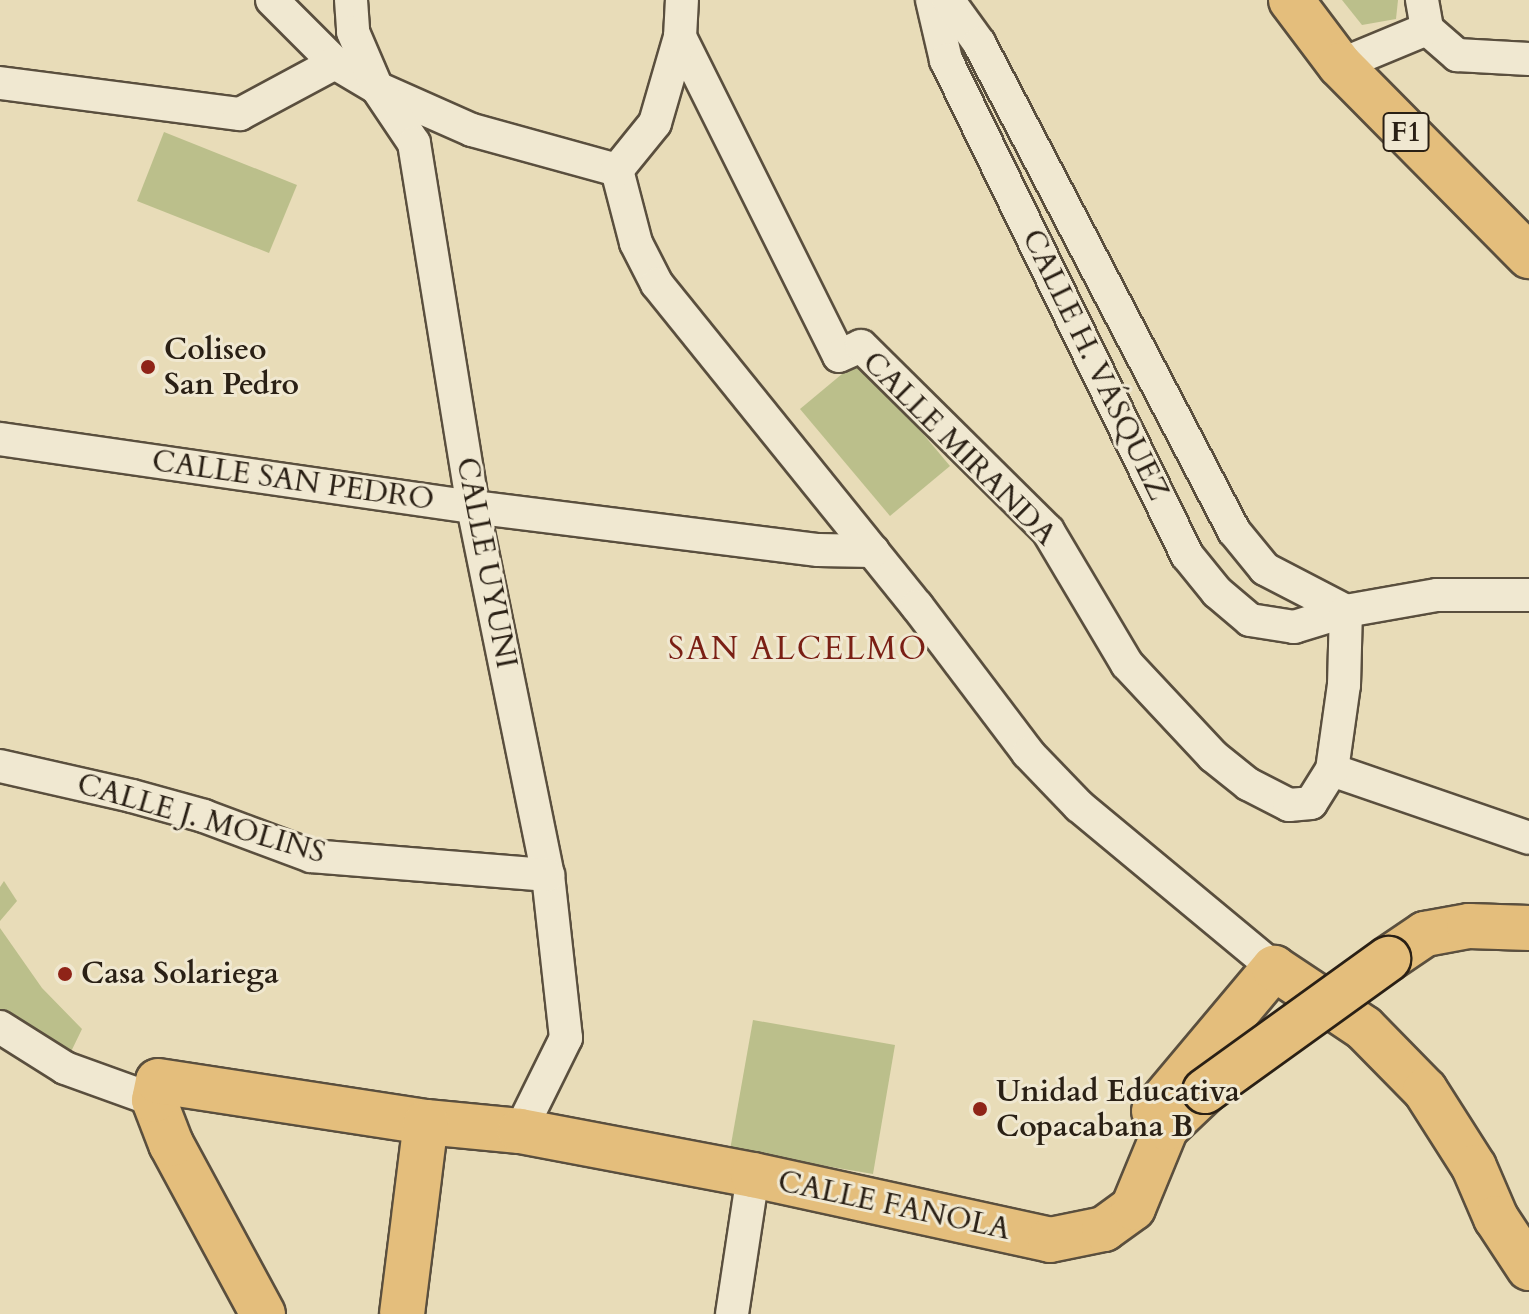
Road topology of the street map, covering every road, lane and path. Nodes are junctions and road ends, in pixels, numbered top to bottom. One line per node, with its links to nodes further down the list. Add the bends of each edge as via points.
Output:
1 (272, 0): 10 (street)
2 (351, 0): 13 (street, CALLE UYUNI, via 353,32)
3 (682, 0): 8 (street)
4 (932, 0): 20 (street, CALLE H. VÁSQUEZ, via 946,60 1187,555 1217,592 1250,620 1294,627)
5 (948, 0): 20 (street, CALLE H. VÁSQUEZ, via 979,43 1234,531 1265,569)
6 (1291, 0): 11 (main road, F1)
7 (1424, 14): 9 (street, via 1457,55); 11 (street)
8 (680, 37): 14 (street, via 655,123); 22 (street, CALLE MIRANDA, via 839,356 861,346 1048,531 1127,664 1213,756 1248,784 1289,805 1311,803)
9 (1529, 59)
10 (335, 63): 12 (street, via 240,114); 13 (street)
11 (1340, 65): 15 (main road, F1)
12 (0, 83)
13 (377, 88): 14 (street, via 472,130); 17 (street, CALLE UYUNI, via 414,143)
14 (617, 170): 18 (street, via 636,243 657,284)
15 (1529, 256)
16 (0, 439): 17 (street, CALLE SAN PEDRO)
17 (473, 507): 18 (street, CALLE SAN PEDRO, via 818,550); 24 (street, CALLE UYUNI)
18 (873, 551): 26 (street, via 1028,753 1079,806)
19 (1529, 595): 20 (street, CALLE H. VÁSQUEZ, via 1437,595)
20 (1346, 611): 22 (street, via 1344,685)
21 (0, 766): 24 (street, CALLE J. MOLINS, via 190,812 311,856)
22 (1332, 770): 23 (street)
23 (1529, 838)
24 (548, 875): 30 (street, CALLE UYUNI, via 566,1038)
25 (1529, 928): 31 (main road, CALLE FANOLA, bridge, via 1469,926 1425,934 1205,1091 1166,1128)
26 (1274, 968): 31 (main road, via 1150,1117); 33 (main road, via 1364,1028 1425,1090)
27 (0, 1027): 28 (street, via 65,1068)
28 (154, 1100): 29 (main road, CALLE FANOLA, via 158,1081); 34 (main road, via 171,1144)
29 (426, 1122): 30 (main road, CALLE FANOLA); 35 (main road)
30 (520, 1131): 32 (main road, CALLE FANOLA)
31 (1150, 1168): 32 (main road, CALLE FANOLA, via 1133,1208 1104,1229 1050,1240)
32 (753, 1175): 36 (street)
33 (1529, 1268)
34 (263, 1314)
35 (402, 1314)
36 (732, 1314)

